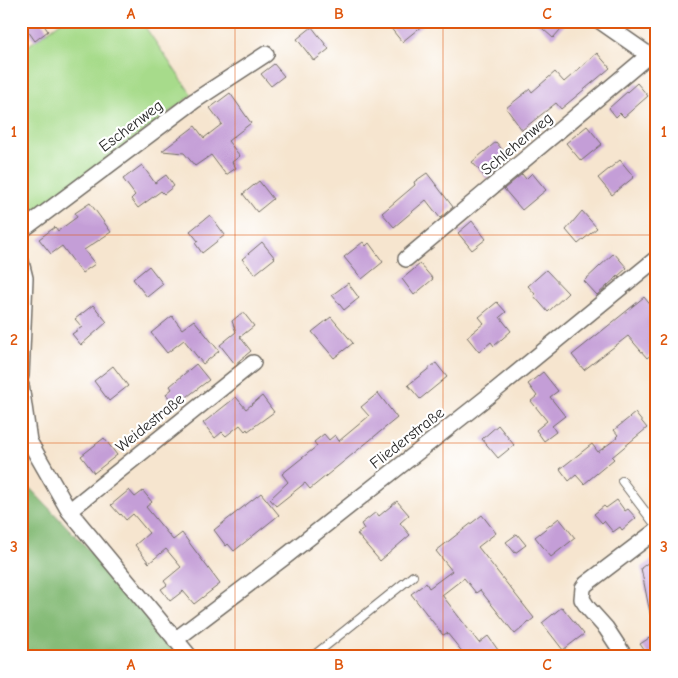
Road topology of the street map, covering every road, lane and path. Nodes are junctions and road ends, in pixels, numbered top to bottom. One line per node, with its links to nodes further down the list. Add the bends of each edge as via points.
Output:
1 (600, 21): 3 (street)
2 (266, 54): 4 (street, Eschenweg, via 194,101)
3 (653, 58): 6 (street, Schlehenweg)
4 (21, 231)
5 (657, 258): 16 (street, Fliederstraße, via 493,392)
6 (406, 259)
7 (21, 262): 9 (street, via 25,278)
8 (254, 363): 13 (street, Weidestraße)
9 (21, 376)
10 (21, 385): 11 (street)
11 (25, 443): 13 (street)
12 (622, 481): 14 (lane)
13 (69, 511): 16 (street)
14 (657, 528): 19 (street, via 586,584 582,594 588,608)
15 (413, 576): 18 (lane)
16 (175, 640): 17 (street)
17 (190, 657)
18 (312, 657)
19 (625, 657)

